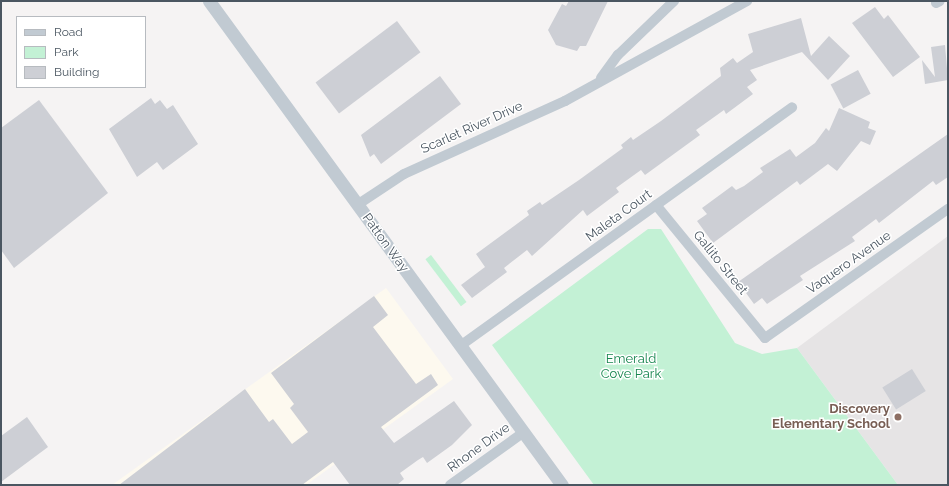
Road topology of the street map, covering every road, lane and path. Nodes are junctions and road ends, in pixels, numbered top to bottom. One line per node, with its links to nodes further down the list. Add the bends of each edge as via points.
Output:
1 (209, 1): 6 (street, Patton Way)
2 (674, 1): 4 (street, Scarlet River Drive, via 618,55)
3 (747, 1): 4 (street, Scarlet River Drive, via 714,22)
4 (600, 80): 6 (street, Scarlet River Drive, via 565,101 404,174)
5 (792, 107): 7 (street, Maleta Court)
6 (357, 205): 10 (street, Patton Way)
7 (656, 205): 9 (street, Gallito Street); 10 (street, Maleta Court)
8 (948, 209): 9 (street, Vaquero Avenue)
9 (765, 338)
10 (460, 346): 11 (street, Patton Way)
11 (524, 432): 12 (street, Rhone Drive); 13 (street, Patton Way)
12 (450, 485)
13 (562, 485)

